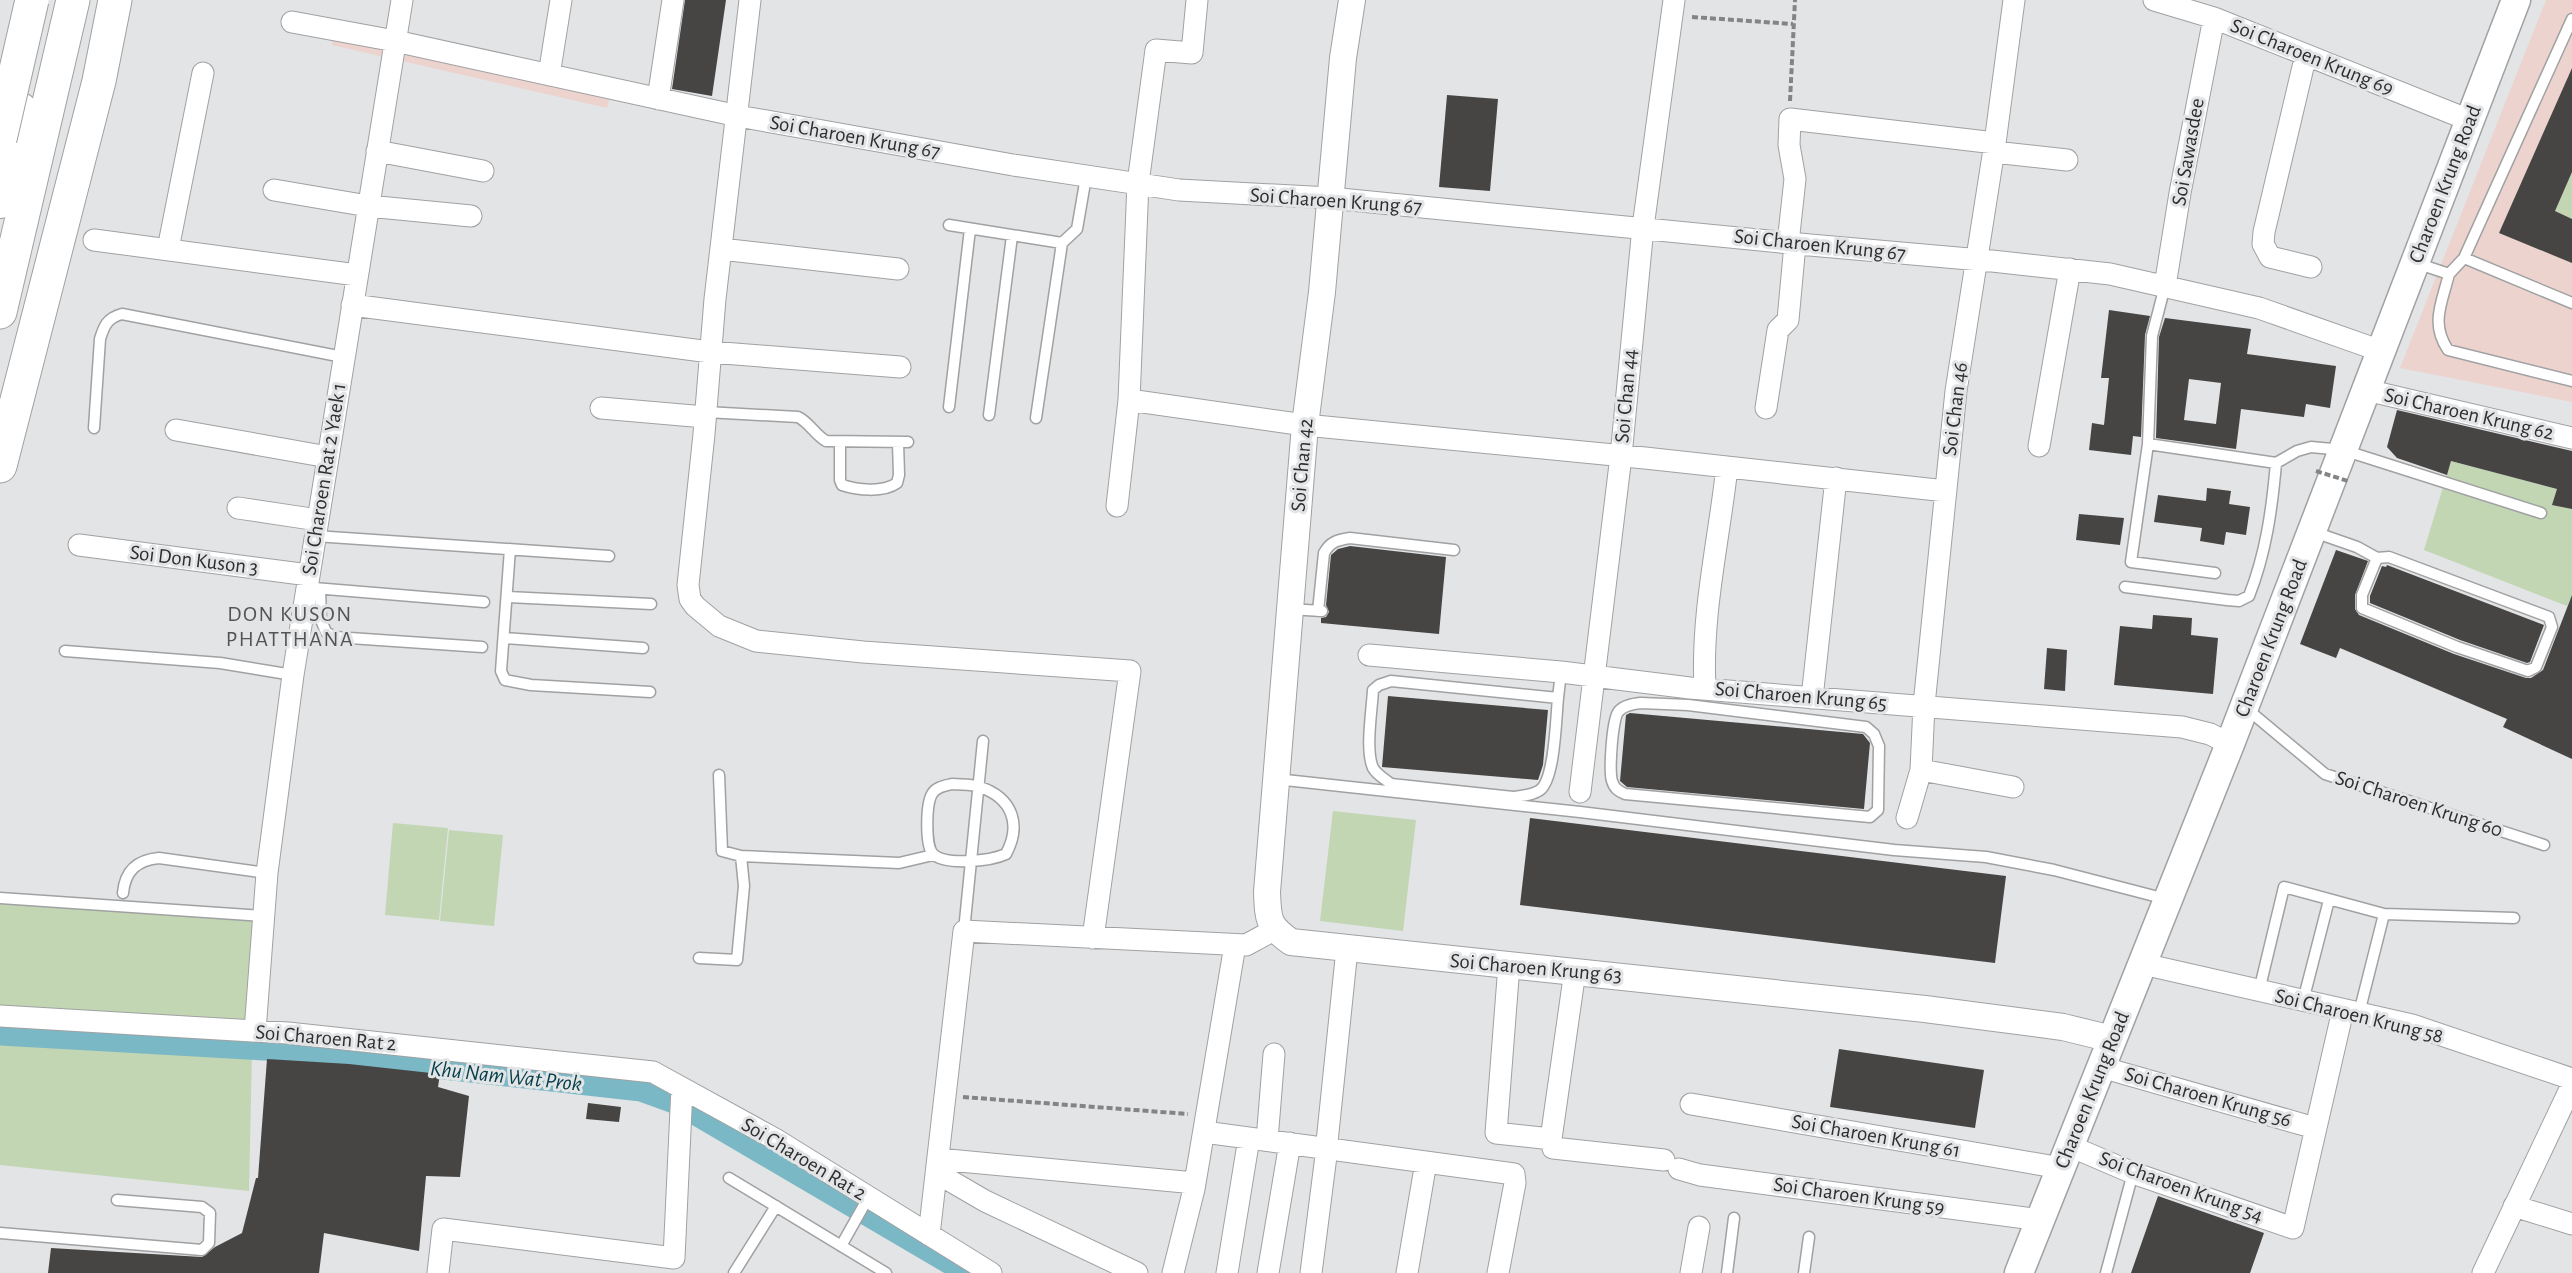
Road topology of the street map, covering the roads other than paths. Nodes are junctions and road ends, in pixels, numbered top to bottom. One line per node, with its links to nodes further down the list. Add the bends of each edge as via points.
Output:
1 (32, 0): 25 (highway, bridge)
2 (46, 0): 25 (main road)
3 (73, 0): 34 (highway)
4 (115, 0): 82 (highway, via 99,81)
5 (402, 0): 18 (street, Soi Charoen Rat 2 Yaek 1)
6 (561, 0): 21 (street)
7 (673, 0): 22 (street)
8 (750, 0): 23 (street)
9 (1197, 0): 31 (street, via 1192,53 1156,50)
10 (1352, 0): 33 (street, Soi Chan 42)
11 (2014, 0): 26 (street, Soi Chan 46)
12 (2154, 0): 15 (street, Soi Charoen Krung 69)
13 (2516, 0): 24 (main road, Charoen Krung Road)
14 (1679, 8): 38 (street, Soi Chan 44)
15 (2214, 18): 19 (street, Soi Charoen Krung 69); 54 (street, Soi Sawasdee)
16 (2572, 19): 46 (lane)
17 (292, 22): 18 (street, Soi Charoen Krung 67)
18 (395, 41): 21 (street, Soi Charoen Krung 67); 27 (street, Soi Charoen Rat 2 Yaek 1)
19 (2309, 57): 24 (street, Soi Charoen Krung 69); 49 (street, via 2303,67 2263,244 2270,257)
20 (203, 73): 44 (street)
21 (549, 75): 22 (street, Soi Charoen Krung 67)
22 (658, 99): 23 (street, Soi Charoen Krung 67)
23 (738, 116): 30 (street, Soi Charoen Krung 67); 45 (street)
24 (2469, 120): 48 (main road, Charoen Krung Road)
25 (6, 130): 34 (main road)
26 (1995, 148): 28 (street); 43 (street, via 1790,119 1789,145 1795,179); 47 (street, Soi Chan 46)
27 (377, 151): 29 (street); 35 (street, Soi Charoen Rat 2 Yaek 1)
28 (2067, 160)
29 (483, 171)
30 (1086, 177): 31 (street, Soi Charoen Krung 67); 42 (lane, via 1077,229)
31 (1138, 183): 33 (street, Soi Charoen Krung 67, via 1179,190); 64 (street)
32 (274, 190): 35 (street)
33 (1330, 198): 38 (street, Soi Charoen Krung 67); 71 (street, Soi Chan 42)
34 (12, 205): 57 (highway)
35 (368, 206): 36 (street); 53 (street, Soi Charoen Rat 2 Yaek 1)
36 (471, 216)
37 (950, 225): 39 (lane)
38 (1643, 227): 43 (street, Soi Charoen Krung 67); 79 (street, Soi Chan 44)
39 (970, 229): 40 (lane); 65 (lane)
40 (1012, 236): 42 (lane); 69 (lane)
41 (94, 240): 44 (street)
42 (1062, 243): 70 (lane)
43 (1791, 243): 47 (street, Soi Charoen Krung 67); 67 (street, via 1788,320 1778,330)
44 (168, 249): 53 (street)
45 (721, 249): 50 (street); 59 (street)
46 (2464, 258): 52 (lane); 55 (lane)
47 (1976, 260): 51 (street, Soi Charoen Krung 67); 85 (street, Soi Chan 46)
48 (2415, 263): 52 (lane); 58 (main road, Charoen Krung Road)
49 (2311, 267)
50 (898, 269)
51 (2070, 269): 54 (street, Soi Charoen Krung 67); 77 (street)
52 (2449, 274): 62 (lane, via 2437,321 2439,337 2448,350)
53 (357, 275): 56 (street, Soi Charoen Rat 2 Yaek 1)
54 (2165, 286): 58 (street, Soi Charoen Krung 67, via 2259,308); 76 (lane, via 2152,336)
55 (2572, 303)
56 (352, 305): 59 (street); 60 (street, Soi Charoen Rat 2 Yaek 1)
57 (0, 312)
58 (2381, 351): 63 (main road, Charoen Krung Road)
59 (710, 352): 61 (street); 68 (street)
60 (343, 357): 72 (lane, via 122,314 104,325 100,339); 80 (street, Soi Charoen Rat 2 Yaek 1)
61 (900, 368)
62 (2572, 381)
63 (2366, 390): 74 (street, Soi Charoen Krung 62); 78 (main road, Charoen Krung Road)
64 (1129, 400): 71 (street); 86 (street)
65 (949, 407)
66 (601, 408): 68 (street)
67 (1766, 408)
68 (706, 415): 75 (lane, via 798,417 818,437); 140 (street, via 688,585 695,606 719,626 756,641 1130,671)
69 (989, 415)
70 (1036, 418)
71 (1305, 425): 79 (street); 102 (street, Soi Chan 42)
72 (94, 428)
73 (176, 430): 80 (street)
74 (2572, 438)
75 (840, 442): 75 (lane, via 842,484 879,489 897,483 903,443)
76 (2148, 444): 81 (lane); 96 (lane, via 2131,562)
77 (2039, 446)
78 (2343, 450): 81 (lane, via 2311,447); 88 (lane); 90 (main road, Charoen Krung Road)
79 (1621, 456): 83 (street); 110 (street, Soi Chan 44)
80 (328, 457): 89 (street, Soi Charoen Rat 2 Yaek 1)
81 (2276, 463): 98 (lane, via 2266,544 2249,596 2239,601)
82 (0, 466)
83 (1727, 467): 84 (street); 112 (street)
84 (1836, 478): 85 (street); 114 (street)
85 (1946, 491): 115 (street, Soi Chan 46)
86 (1117, 506)
87 (238, 508): 89 (street)
88 (2541, 513)
89 (316, 528): 92 (lane); 97 (street, Soi Charoen Rat 2 Yaek 1)
90 (2312, 531): 95 (lane); 116 (main road, Charoen Krung Road)
91 (79, 545): 97 (street, Soi Don Kuson 3)
92 (510, 549): 94 (lane); 99 (lane)
93 (1454, 550): 102 (lane, via 1350,538 1337,540 1324,553 1320,611)
94 (609, 556)
95 (2377, 558): 95 (lane, via 2389,556 2549,617 2552,627 2536,668 2528,671 2362,608 2362,594)
96 (2215, 573)
97 (312, 584): 100 (lane); 104 (lane, via 326,632 335,637); 109 (street, Soi Charoen Rat 2 Yaek 1)
98 (2125, 587)
99 (507, 597): 101 (lane); 103 (lane)
100 (484, 602)
101 (651, 604)
102 (1289, 609): 121 (street, Soi Chan 42)
103 (504, 638): 105 (lane); 111 (lane, via 501,672 505,680)
104 (482, 648)
105 (643, 648)
106 (65, 651): 109 (lane, via 220,663)
107 (1369, 655): 108 (street, Soi Charoen Krung 65)
108 (1561, 672): 110 (street, Soi Charoen Krung 65); 113 (lane)
109 (293, 675): 130 (street, Soi Charoen Rat 2 Yaek 1)
110 (1593, 677): 112 (street, Soi Charoen Krung 65); 124 (street, Soi Chan 44)
111 (650, 692)
112 (1694, 694): 112 (lane, via 1866,727 1879,746 1878,810 1870,817 1625,794 1617,790 1612,774 1614,721 1618,712 1628,705); 114 (street, Soi Charoen Krung 65)
113 (1558, 698): 113 (lane, via 1549,776 1541,790 1513,797 1391,784 1373,767 1373,690 1379,685 1391,681)
114 (1812, 698): 115 (street, Soi Charoen Krung 65)
115 (1924, 705): 118 (street, Soi Charoen Krung 65, via 2182,726); 119 (street, Soi Chan 46)
116 (2244, 707): 118 (main road, Charoen Krung Road); 126 (lane, Soi Charoen Krung 60, via 2325,774)
117 (983, 741): 122 (lane)
118 (2230, 744): 133 (main road, Charoen Krung Road)
119 (1921, 770): 123 (street); 125 (street, Soi Chan 46)
120 (719, 775): 128 (lane, via 722,851)
121 (1275, 779): 133 (lane, via 1894,850 1986,857); 138 (street, Soi Chan 42, via 1267,892)
122 (979, 787): 127 (lane, via 952,784 939,787 932,795 927,845); 129 (lane); 129 (lane, via 1004,800 1011,809 1012,830 1006,854)
123 (2013, 787)
124 (1580, 792)
125 (1906, 818)
126 (2544, 845)
127 (933, 855): 128 (lane, via 899,863); 129 (lane)
128 (741, 856): 143 (lane, via 744,886 737,960)
129 (971, 861): 139 (lane)
130 (267, 873): 131 (lane, via 146,859 134,866 124,880); 136 (street, Soi Charoen Rat 2 Yaek 1)
131 (123, 893)
132 (0, 898): 136 (lane)
133 (2168, 900): 144 (main road, Charoen Krung Road)
134 (2329, 900): 135 (lane); 147 (lane, via 2284,887); 148 (lane)
135 (2384, 914): 137 (lane); 149 (lane)
136 (264, 916): 151 (street, Soi Charoen Rat 2 Yaek 1)
137 (2514, 918)
138 (1274, 930): 141 (street, via 1246,945); 142 (street, Soi Charoen Krung 63, via 1291,942)
139 (964, 932): 140 (street); 167 (street)
140 (1093, 938): 141 (street)
141 (1235, 945): 159 (street)
142 (1347, 950): 145 (street, Soi Charoen Krung 63); 164 (street)
143 (699, 958)
144 (2143, 964): 147 (street, Soi Charoen Krung 58); 152 (main road, Charoen Krung Road)
145 (1509, 965): 146 (street, Soi Charoen Krung 63); 162 (street, via 1496,1133)
146 (1575, 971): 152 (street, Soi Charoen Krung 63, via 1925,1009 2063,1027); 162 (street)
147 (2259, 991): 148 (street, Soi Charoen Krung 58)
148 (2304, 1001): 149 (street, Soi Charoen Krung 58)
149 (2351, 1012): 155 (street, Soi Charoen Krung 58, via 2412,1025); 160 (street)
150 (0, 1016): 151 (street, Soi Charoen Rat 2)
151 (255, 1031): 157 (street, Soi Charoen Rat 2, via 653,1072)
152 (2112, 1040): 154 (main road, Charoen Krung Road)
153 (1274, 1054): 161 (street)
154 (2101, 1067): 160 (street, Soi Charoen Krung 56); 165 (main road, Charoen Krung Road)
155 (2572, 1079)
156 (2572, 1085): 174 (street)
157 (682, 1093): 172 (street, Soi Charoen Rat 2, via 775,1139); 183 (street, via 674,1258 443,1229)
158 (1690, 1104): 165 (street, Soi Charoen Krung 61)
159 (1206, 1124): 161 (street); 170 (street)
160 (2315, 1128): 168 (street, Soi Charoen Krung 54, via 2293,1228)
161 (1258, 1139): 163 (street); 189 (street)
162 (1551, 1139): 176 (street, Soi Charoen Krung 59, via 1552,1148 1671,1165 1712,1176)
163 (1290, 1143): 164 (street); 190 (street)
164 (1327, 1145): 166 (street); 191 (street)
165 (2065, 1157): 168 (street, Soi Charoen Krung 54); 176 (main road, Charoen Krung Road)
166 (1426, 1162): 192 (street); 193 (street, via 1514,1174)
167 (937, 1166): 170 (street); 180 (street); 187 (street, via 984,1200)
168 (2133, 1173): 198 (lane)
169 (729, 1178): 173 (lane)
170 (1195, 1184): 188 (street)
171 (117, 1200): 179 (lane, via 202,1206 210,1213 209,1243 202,1250)
172 (866, 1202): 180 (street, Soi Charoen Rat 2); 182 (lane)
173 (776, 1206): 182 (lane); 184 (lane)
174 (2514, 1206): 177 (street); 199 (street)
175 (1734, 1218): 195 (lane)
176 (2040, 1220): 197 (main road, Charoen Krung Road)
177 (2572, 1224)
178 (1699, 1227): 194 (street)
179 (0, 1233)
180 (929, 1235): 186 (street, Soi Charoen Rat 2)
181 (1809, 1237): 196 (lane)
182 (841, 1246): 185 (lane)
183 (438, 1273)
184 (734, 1273)
185 (886, 1273)
186 (991, 1273)
187 (1137, 1273)
188 (1173, 1273)
189 (1227, 1273)
190 (1268, 1273)
191 (1311, 1273)
192 (1407, 1273)
193 (1498, 1273)
194 (1691, 1273)
195 (1727, 1273)
196 (1804, 1273)
197 (2019, 1273)
198 (2106, 1273)
199 (2483, 1273)

